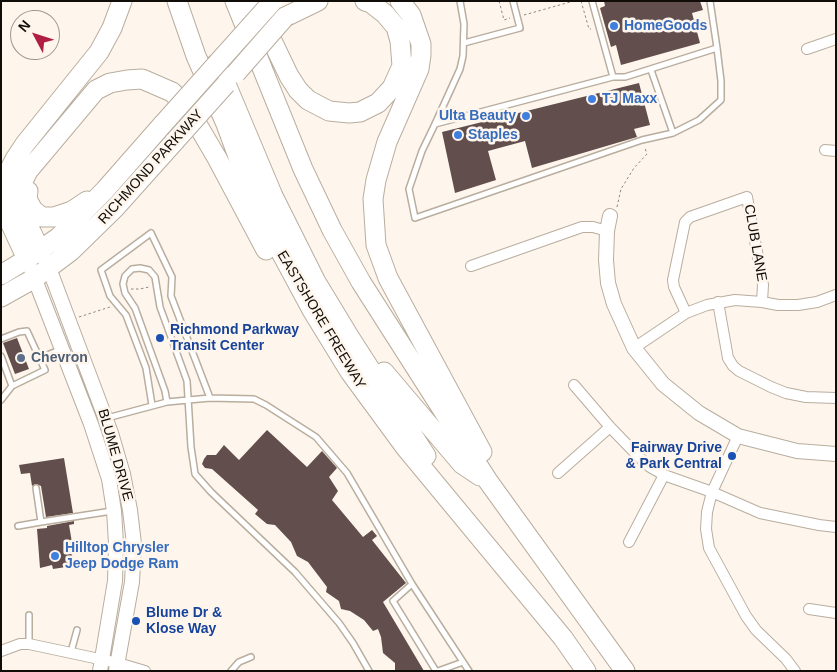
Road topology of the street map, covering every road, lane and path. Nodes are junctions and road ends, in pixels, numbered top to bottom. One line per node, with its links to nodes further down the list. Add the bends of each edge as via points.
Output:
1 (122, 1): 35 (highway, via 99,52 15,159 5,194)
2 (177, 1): 49 (highway, EASTSHORE FREEWAY, via 247,181 276,245)
3 (235, 1): 72 (highway, via 295,151 332,230 388,326)
4 (253, 1): 8 (highway, via 298,90 308,100 329,111 349,113 360,112 378,103 392,88 402,66 396,27 385,14)
5 (272, 1): 24 (highway, RICHMOND PARKWAY, bridge)
6 (300, 1): 17 (street)
7 (318, 1): 17 (highway)
8 (365, 1)
9 (400, 1): 72 (highway, via 411,15 421,44 421,55 419,69 387,142 376,180 373,199 376,245 388,278 482,452)
10 (460, 1): 21 (lane)
11 (500, 1): 18 (path, via 504,20)
12 (513, 1): 18 (lane)
13 (574, 1): 18 (path)
14 (581, 1): 19 (path, via 589,29)
15 (592, 1): 19 (lane)
16 (710, 1): 22 (lane)
17 (286, 17): 27 (highway, RICHMOND PARKWAY, bridge)
18 (517, 17): 21 (lane, via 520,28)
19 (598, 27): 26 (lane)
20 (836, 39): 23 (street)
21 (464, 43): 28 (lane, via 460,69)
22 (717, 48): 25 (lane); 29 (lane, via 720,100 699,120)
23 (807, 49)
24 (220, 58): 27 (highway); 33 (highway, RICHMOND PARKWAY, bridge)
25 (651, 70): 26 (lane); 29 (lane)
26 (613, 77): 28 (lane)
27 (231, 79): 31 (highway); 40 (highway, RICHMOND PARKWAY, bridge, via 90,233)
28 (435, 124): 30 (lane, via 408,189 415,218)
29 (672, 133): 30 (lane)
30 (642, 140): 34 (path, via 647,154 621,189 616,216)
31 (264, 160): 72 (highway, via 324,275 374,357 462,464); 85 (highway, via 292,235 350,338 424,454)
32 (36, 163): 33 (highway, via 28,187 28,199 33,210 42,217 72,211); 37 (highway, via 21,185 19,199); 49 (highway, via 96,90 110,84 142,79 172,92 187,107 266,250)
33 (105, 190): 37 (highway, RICHMOND PARKWAY, via 59,237)
34 (610, 216): 36 (street)
35 (10, 225): 37 (highway); 39 (highway, via 10,250)
36 (607, 231): 38 (street, via 582,227); 53 (street, via 608,283)
37 (34, 255): 40 (street, BLUME DRIVE); 41 (highway, RICHMOND PARKWAY)
38 (471, 266)
39 (1, 269)
40 (42, 273): 45 (highway, RICHMOND PARKWAY); 51 (street, BLUME DRIVE); 54 (street, BLUME DRIVE)
41 (1, 275)
42 (150, 287): 43 (path)
43 (131, 289)
44 (836, 295): 47 (street, via 798,306)
45 (1, 297)
46 (718, 302): 47 (street); 50 (street); 60 (street, via 728,358 739,371 786,393)
47 (762, 302): 50 (street, CLUB LANE, via 763,285 747,197 690,217 685,222 672,280)
48 (110, 307): 51 (path)
49 (312, 310): 85 (highway, EASTSHORE FREEWAY, via 350,372 405,447)
50 (686, 313): 53 (street)
51 (68, 320): 65 (street, BLUME DRIVE)
52 (1, 339): 56 (lane, via 27,331)
53 (634, 348): 68 (street, via 663,384 699,413)
54 (62, 349): 56 (lane); 66 (street, BLUME DRIVE)
55 (1, 356): 58 (lane)
56 (40, 358): 58 (lane, via 45,370)
57 (574, 385): 67 (street)
58 (12, 386): 62 (lane)
59 (210, 398): 61 (lane); 64 (lane, via 171,296 172,278 152,233 101,270 110,296 126,315 146,368); 80 (lane, via 254,399 316,437 347,474)
60 (836, 398)
61 (188, 399): 63 (lane); 63 (lane, via 187,381 160,307 155,277 149,270 132,269 122,284 124,293 135,308); 93 (lane, via 194,474 295,572 339,623)
62 (1, 400)
63 (167, 402): 64 (lane)
64 (152, 405): 65 (lane)
65 (106, 419): 66 (lane); 92 (street, BLUME DRIVE, via 124,474 134,544 132,582)
66 (91, 424): 75 (street, BLUME DRIVE)
67 (610, 427): 70 (street); 71 (street, via 650,467)
68 (738, 436): 69 (street, via 797,452); 74 (street)
69 (836, 454)
70 (558, 473)
71 (664, 475): 74 (street); 79 (street)
72 (489, 482): 99 (highway)
73 (36, 488): 76 (lane)
74 (712, 492): 78 (street, via 760,513); 100 (street, via 706,529 709,548 746,616)
75 (114, 511): 76 (lane); 91 (street, BLUME DRIVE, via 115,581)
76 (41, 522): 77 (lane)
77 (18, 526)
78 (836, 527)
79 (628, 542)
80 (412, 584): 90 (lane); 96 (lane, via 394,601)
81 (809, 609): 82 (street)
82 (836, 613)
83 (29, 615): 86 (lane)
84 (77, 630): 88 (lane)
85 (563, 638): 98 (highway, EASTSHORE FREEWAY)
86 (29, 644): 87 (street); 88 (street)
87 (1, 651)
88 (71, 652): 91 (street)
89 (251, 658): 95 (lane, via 239,662)
90 (463, 662): 96 (lane); 97 (lane)
91 (101, 665): 92 (street)
92 (117, 667): 94 (street)
93 (367, 670)
94 (145, 671)
95 (231, 671)
96 (437, 671)
97 (469, 671)
98 (586, 671)
99 (625, 671)
100 (796, 671)

